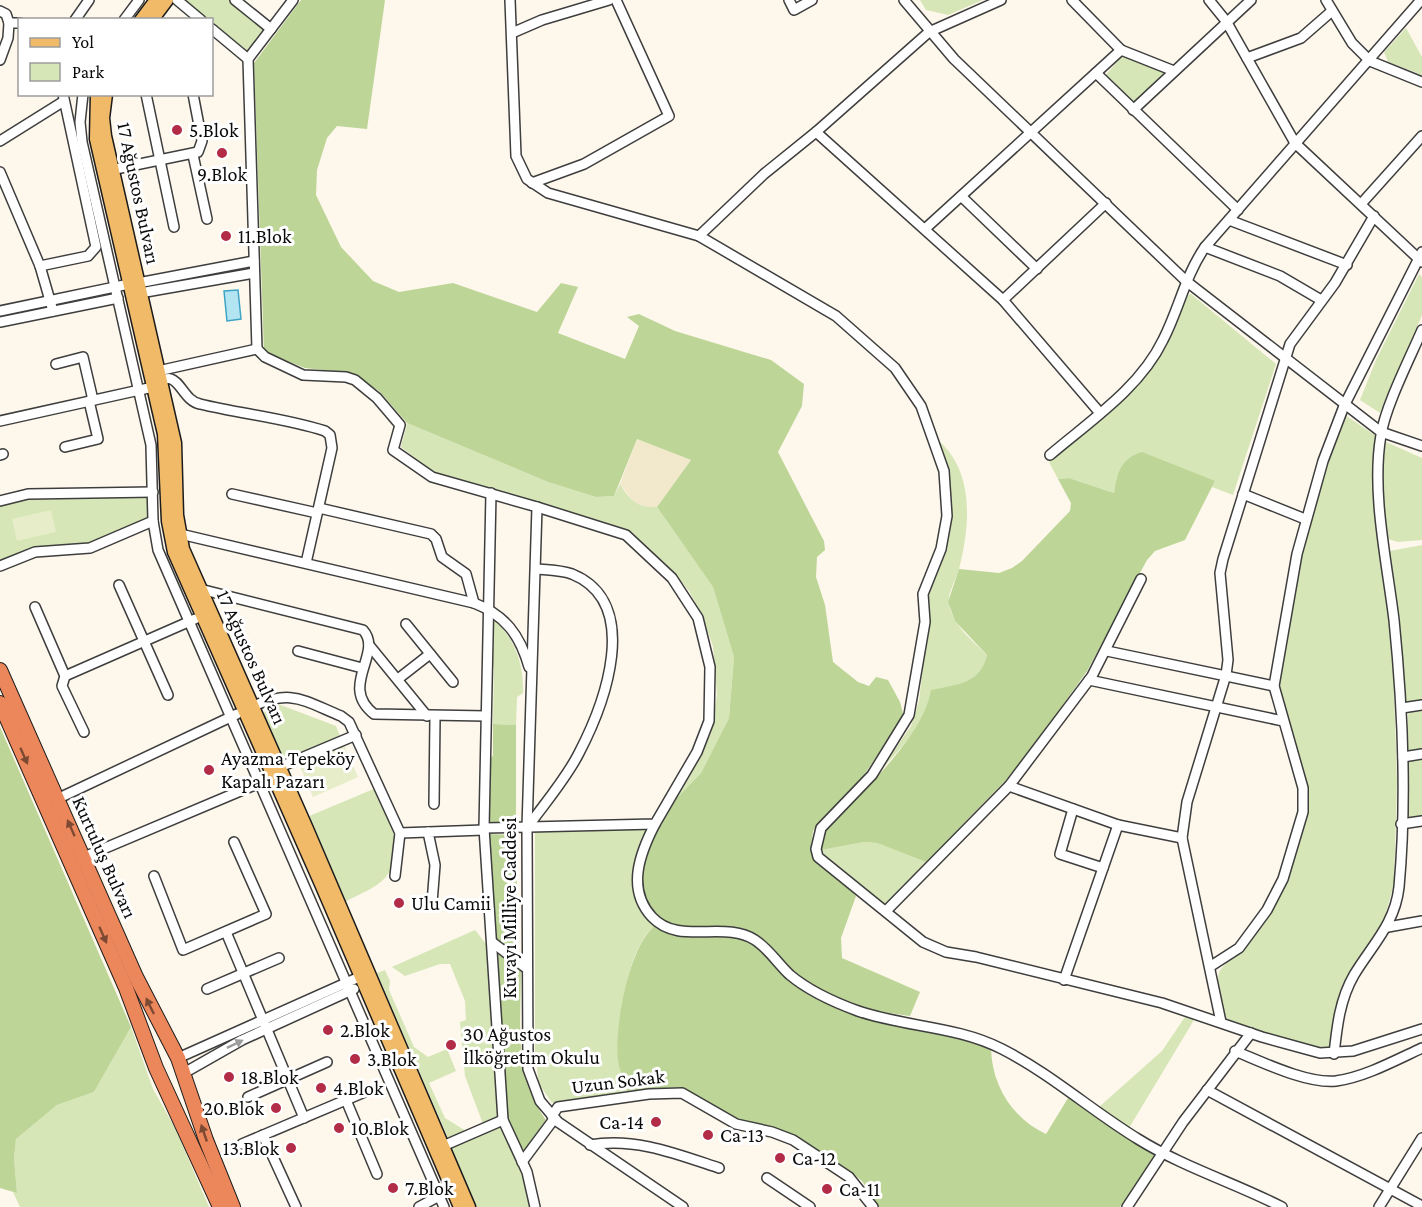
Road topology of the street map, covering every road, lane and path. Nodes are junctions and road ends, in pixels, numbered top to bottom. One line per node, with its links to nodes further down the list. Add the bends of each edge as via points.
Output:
1 (89, 0): 22 (street)
2 (139, 0): 23 (street)
3 (156, 0): 24 (main road)
4 (167, 0): 25 (main road)
5 (177, 0): 26 (street)
6 (235, 0): 29 (street)
7 (293, 0): 29 (street)
8 (510, 0): 32 (street)
9 (609, 0): 32 (street)
10 (616, 0): 57 (street, via 669,116 584,164)
11 (789, 0): 12 (street, via 794,10)
12 (812, 0)
13 (904, 0): 31 (street)
14 (1001, 0): 31 (street)
15 (1072, 0): 33 (street)
16 (1209, 0): 27 (street)
17 (1251, 0): 27 (street)
18 (1326, 0): 21 (street)
19 (1421, 0): 37 (street)
20 (0, 11): 28 (street)
21 (1332, 11): 34 (street, via 1301,38); 37 (street, via 1352,43)
22 (76, 18)
23 (126, 18)
24 (142, 18)
25 (154, 18)
26 (199, 18)
27 (1226, 21): 34 (street); 38 (street)
28 (14, 23): 36 (street)
29 (271, 29): 35 (street)
30 (213, 30): 35 (street)
31 (929, 32): 48 (street); 49 (street)
32 (512, 33): 57 (street, via 516,156 520,169)
33 (1121, 50): 38 (street); 39 (street)
34 (1247, 58): 52 (street)
35 (248, 59): 70 (street)
36 (0, 60)
37 (1370, 61): 40 (street); 52 (street)
38 (1174, 71): 47 (street)
39 (1096, 73): 47 (street); 49 (street)
40 (1422, 82)
41 (83, 96): 77 (street, via 82,142)
42 (97, 96): 55 (main road, 17 Ağustos Bulvarı, via 95,127)
43 (106, 96): 55 (main road, 17 Ağustos Bulvarı, via 103,127)
44 (146, 96): 54 (street)
45 (192, 96): 53 (street, via 202,141 199,151)
46 (64, 98): 51 (street); 72 (street, via 96,247 88,256)
47 (1133, 110): 61 (street)
48 (816, 132): 66 (street); 67 (street, via 764,174)
49 (1032, 133): 58 (street); 59 (street)
50 (1422, 136): 60 (street)
51 (0, 141)
52 (1295, 143): 60 (street); 61 (street)
53 (193, 154): 54 (street); 63 (street)
54 (160, 161): 55 (street); 65 (street)
55 (107, 171): 76 (main road, 17 Ağustos Bulvarı)
56 (0, 172): 72 (street)
57 (532, 183): 67 (street, via 571,201)
58 (962, 197): 66 (street); 73 (street)
59 (1106, 203): 73 (street); 75 (street)
60 (1361, 204): 62 (street)
61 (1238, 210): 64 (street)
62 (1374, 216): 69 (street); 71 (street)
63 (207, 219)
64 (1229, 220): 68 (street); 71 (street)
65 (174, 227)
66 (926, 228): 80 (street)
67 (699, 236): 170 (street, via 819,305 859,334 908,386 921,406 938,451 947,494 947,516 941,549 923,594 925,622 907,721 872,775 820,828 816,841 818,857 825,864)
68 (1204, 247): 75 (street); 81 (street, via 1280,276)
69 (1420, 257): 92 (street)
70 (254, 261): 74 (street); 76 (street)
71 (1347, 264): 81 (street)
72 (40, 266): 79 (street)
73 (1037, 269): 80 (street)
74 (254, 273): 76 (street); 86 (street)
75 (1186, 281): 87 (street); 93 (street, via 1152,359 1141,375)
76 (136, 286): 77 (street); 89 (main road, 17 Ağustos Bulvarı)
77 (116, 287): 78 (street); 79 (street)
78 (118, 298): 83 (street); 90 (street)
79 (51, 300): 82 (street); 83 (street)
80 (1003, 300): 93 (street)
81 (1321, 300): 87 (street, via 1290,344)
82 (0, 311)
83 (54, 311): 84 (street)
84 (0, 322)
85 (1422, 330): 95 (street)
86 (257, 350): 89 (street); 101 (street, via 303,375 355,381 400,424 393,450 432,477)
87 (1285, 360): 92 (street); 102 (street)
88 (56, 364): 91 (street, via 83,357)
89 (157, 379): 90 (street); 105 (street, via 176,381 194,403 328,433 332,448); 108 (main road, 17 Ağustos Bulvarı)
90 (139, 390): 91 (street); 99 (street, via 151,445)
91 (91, 400): 94 (street); 97 (street, via 98,439)
92 (1344, 406): 95 (street); 106 (street)
93 (1100, 413): 98 (street)
94 (0, 421)
95 (1381, 432): 96 (street); 139 (street, via 1378,485)
96 (1422, 446)
97 (65, 447)
98 (1050, 455)
99 (153, 492): 103 (street, via 28,494); 107 (street)
100 (232, 494): 105 (street)
101 (491, 494): 104 (street); 117 (street)
102 (1243, 494): 106 (street); 128 (street, via 1220,573)
103 (0, 501)
104 (537, 507): 111 (street); 156 (street, via 626,536 677,584 702,629 711,674 707,730)
105 (318, 511): 109 (street); 115 (street, via 431,534 442,557 466,574)
106 (1305, 519): 134 (street)
107 (153, 521): 110 (street, via 90,548 34,552); 119 (street, via 158,550)
108 (174, 532): 109 (street); 114 (main road, 17 Ağustos Bulvarı); 118 (main road, 17 Ağustos Bulvarı, via 174,552)
109 (306, 563): 115 (street)
110 (0, 566)
111 (536, 569): 130 (street); 159 (street, via 573,574 597,593 606,607 614,644 606,684 578,754)
112 (1141, 579): 124 (street)
113 (119, 585): 121 (street)
114 (200, 589): 122 (street, via 361,628); 140 (main road, 17 Ağustos Bulvarı)
115 (474, 603): 117 (street)
116 (35, 607): 129 (street)
117 (487, 608): 130 (street, via 516,634); 142 (street)
118 (202, 615): 119 (street); 140 (main road, 17 Ağustos Bulvarı)
119 (189, 621): 121 (street); 143 (street)
120 (406, 624): 125 (street)
121 (144, 641): 129 (street); 135 (street)
122 (369, 645): 126 (street); 131 (street)
123 (298, 651): 126 (street)
124 (1107, 651): 128 (street); 132 (street)
125 (430, 654): 131 (street); 133 (street)
126 (362, 668): 141 (street, via 360,694 371,712)
127 (0, 670): 152 (highway, Kurtuluş Bulvarı)
128 (1226, 675): 134 (street); 138 (street)
129 (65, 676): 145 (street, via 62,686)
130 (531, 678): 159 (street, Kuvayı Milliye Caddesi)
131 (398, 679): 141 (street)
132 (1089, 680): 138 (street); 151 (street)
133 (453, 682)
134 (1274, 686): 144 (street)
135 (168, 695)
136 (0, 703): 192 (highway, Kurtuluş Bulvarı, one-way to 192, via 126,988)
137 (1422, 705): 139 (street)
138 (1216, 706): 144 (street); 163 (street, via 1187,802)
139 (1402, 708): 148 (street)
140 (249, 709): 143 (street); 146 (street, via 274,697 294,697 345,718); 149 (main road, 17 Ağustos Bulvarı)
141 (431, 716): 142 (street); 153 (street)
142 (486, 716): 160 (street)
143 (231, 717): 150 (street); 152 (street)
144 (1283, 721): 176 (street, via 1303,788 1303,812 1282,879 1267,910 1239,948)
145 (84, 732)
146 (356, 735): 149 (street); 162 (street)
147 (1422, 754): 148 (street)
148 (1402, 757): 157 (street)
149 (277, 772): 150 (street); 179 (main road, 17 Ağustos Bulvarı)
150 (260, 782): 165 (street); 181 (street)
151 (1010, 786): 154 (street); 170 (street)
152 (57, 799): 165 (highway, Kurtuluş Bulvarı, one-way to 152)
153 (434, 804)
154 (1073, 809): 158 (street); 166 (street, via 1060,854)
155 (1422, 821): 157 (street)
156 (655, 824): 159 (street); 208 (street, via 640,854 637,871 646,910 660,923 690,932 743,934 767,950 792,976 850,1008 1000,1048)
157 (1401, 824): 172 (street, via 1398,891)
158 (1118, 825): 163 (street); 166 (street)
159 (527, 828): 160 (street); 177 (street, Kuvayı Milliye Caddesi)
160 (484, 829): 161 (street); 174 (street)
161 (428, 832): 162 (street); 169 (street, via 435,865)
162 (400, 833): 168 (street)
163 (1182, 838): 176 (street)
164 (234, 842): 173 (street, via 266,914)
165 (84, 857): 190 (highway, Kurtuluş Bulvarı, one-way to 165, via 136,977)
166 (1103, 868): 180 (street)
167 (154, 876): 173 (street, via 183,950)
168 (395, 876)
169 (432, 903)
170 (886, 911): 180 (street, via 932,948)
171 (1422, 921): 172 (street)
172 (1388, 927): 189 (street, via 1346,991)
173 (226, 932): 178 (street)
174 (492, 942): 177 (street); 202 (street)
175 (279, 958): 178 (street)
176 (1211, 966): 183 (street)
177 (526, 968): 200 (street, Kuvayı Milliye Caddesi, via 528,1069 537,1096)
178 (243, 974): 182 (street); 184 (street)
179 (366, 979): 181 (street); 207 (main road, 17 Ağustos Bulvarı); 213 (main road, 17 Ağustos Bulvarı)
180 (1064, 980): 183 (street, via 1162,1003)
181 (349, 987): 184 (street); 215 (street)
182 (207, 989)
183 (1221, 1022): 186 (street)
184 (264, 1025): 190 (street); 193 (street, one-way to 184); 194 (street)
185 (1422, 1029): 189 (street)
186 (1251, 1033): 188 (street); 189 (street)
187 (1422, 1048): 188 (street, via 1334,1081 1283,1070)
188 (1234, 1051): 196 (street)
189 (1334, 1054)
190 (178, 1058): 192 (highway, via 168,1059); 193 (highway)
191 (327, 1062): 194 (street)
192 (156, 1068): 195 (highway)
193 (184, 1073): 195 (highway, via 174,1082); 219 (highway, one-way to 193, via 202,1131)
194 (287, 1079): 198 (street); 201 (street)
195 (162, 1083): 218 (highway)
196 (1207, 1090): 208 (street); 214 (street)
197 (368, 1091): 199 (street)
198 (248, 1097)
199 (346, 1100): 201 (street); 211 (street)
200 (553, 1117): 206 (street, Kuvayı Milliye Caddesi); 209 (street); 228 (street, Uzun Sokak, via 558,1107 682,1093 736,1124 793,1140 849,1178)
201 (304, 1118): 203 (street)
202 (503, 1120): 207 (street); 209 (street)
203 (263, 1135): 205 (street); 220 (street)
204 (1422, 1138): 214 (street)
205 (242, 1144)
206 (591, 1145): 210 (street, via 618,1142 647,1146); 226 (street, Kuvayı Milliye Caddesi)
207 (443, 1146): 224 (main road, 17 Ağustos Bulvarı)
208 (1164, 1154): 216 (street); 229 (street)
209 (522, 1162): 225 (street)
210 (719, 1168)
211 (377, 1174)
212 (767, 1179): 227 (street)
213 (452, 1189): 215 (street); 223 (main road, 17 Ağustos Bulvarı)
214 (1390, 1189): 217 (street); 231 (street)
215 (439, 1196): 221 (street); 222 (street)
216 (1268, 1204): 230 (street)
217 (1422, 1206)
218 (220, 1207)
219 (233, 1207)
220 (296, 1207)
221 (419, 1207)
222 (444, 1207)
223 (460, 1207)
224 (469, 1207)
225 (535, 1207)
226 (683, 1207)
227 (810, 1207)
228 (873, 1207)
229 (1127, 1207)
230 (1282, 1207)
231 (1378, 1207)

